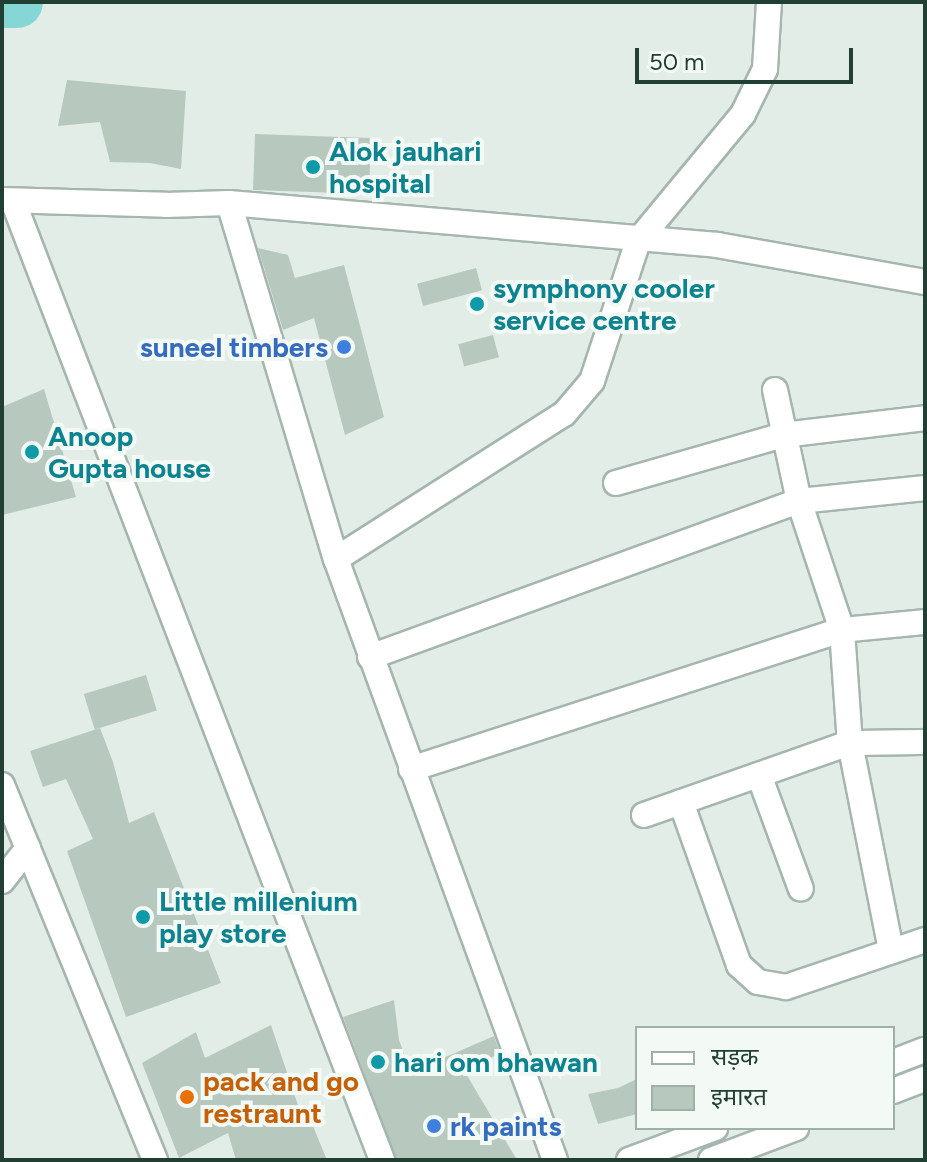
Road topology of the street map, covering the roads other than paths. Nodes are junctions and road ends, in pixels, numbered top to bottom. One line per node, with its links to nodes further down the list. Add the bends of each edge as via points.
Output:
1 (769, 2): 4 (street, via 765,69 743,114)
2 (7, 200): 3 (street); 35 (street)
3 (229, 203): 4 (street); 12 (street)
4 (638, 241): 5 (street, via 717,245); 12 (street, via 592,381 564,414)
5 (925, 282)
6 (775, 390): 8 (street)
7 (925, 418): 8 (street)
8 (783, 435): 9 (street); 11 (street)
9 (616, 483)
10 (925, 488): 11 (street)
11 (799, 501): 14 (street); 15 (street)
12 (336, 559): 15 (street)
13 (925, 622): 14 (street)
14 (842, 630): 17 (street); 18 (street)
15 (370, 657): 18 (street)
16 (925, 742): 17 (street)
17 (850, 743): 19 (street); 27 (street)
18 (411, 769): 36 (street)
19 (759, 775): 21 (street); 25 (street)
20 (2, 785): 23 (street)
21 (681, 802): 22 (street); 27 (street, via 739,965 758,982 786,987)
22 (644, 815)
23 (28, 848): 24 (street); 34 (street)
24 (2, 881)
25 (801, 889)
26 (925, 940): 27 (street)
27 (891, 951)
28 (925, 1050): 29 (street)
29 (895, 1061)
30 (925, 1079): 31 (street)
31 (895, 1090)
32 (710, 1130): 37 (street)
33 (791, 1130): 38 (street)
34 (155, 1160)
35 (382, 1160)
36 (555, 1160)
37 (629, 1160)
38 (711, 1160)

